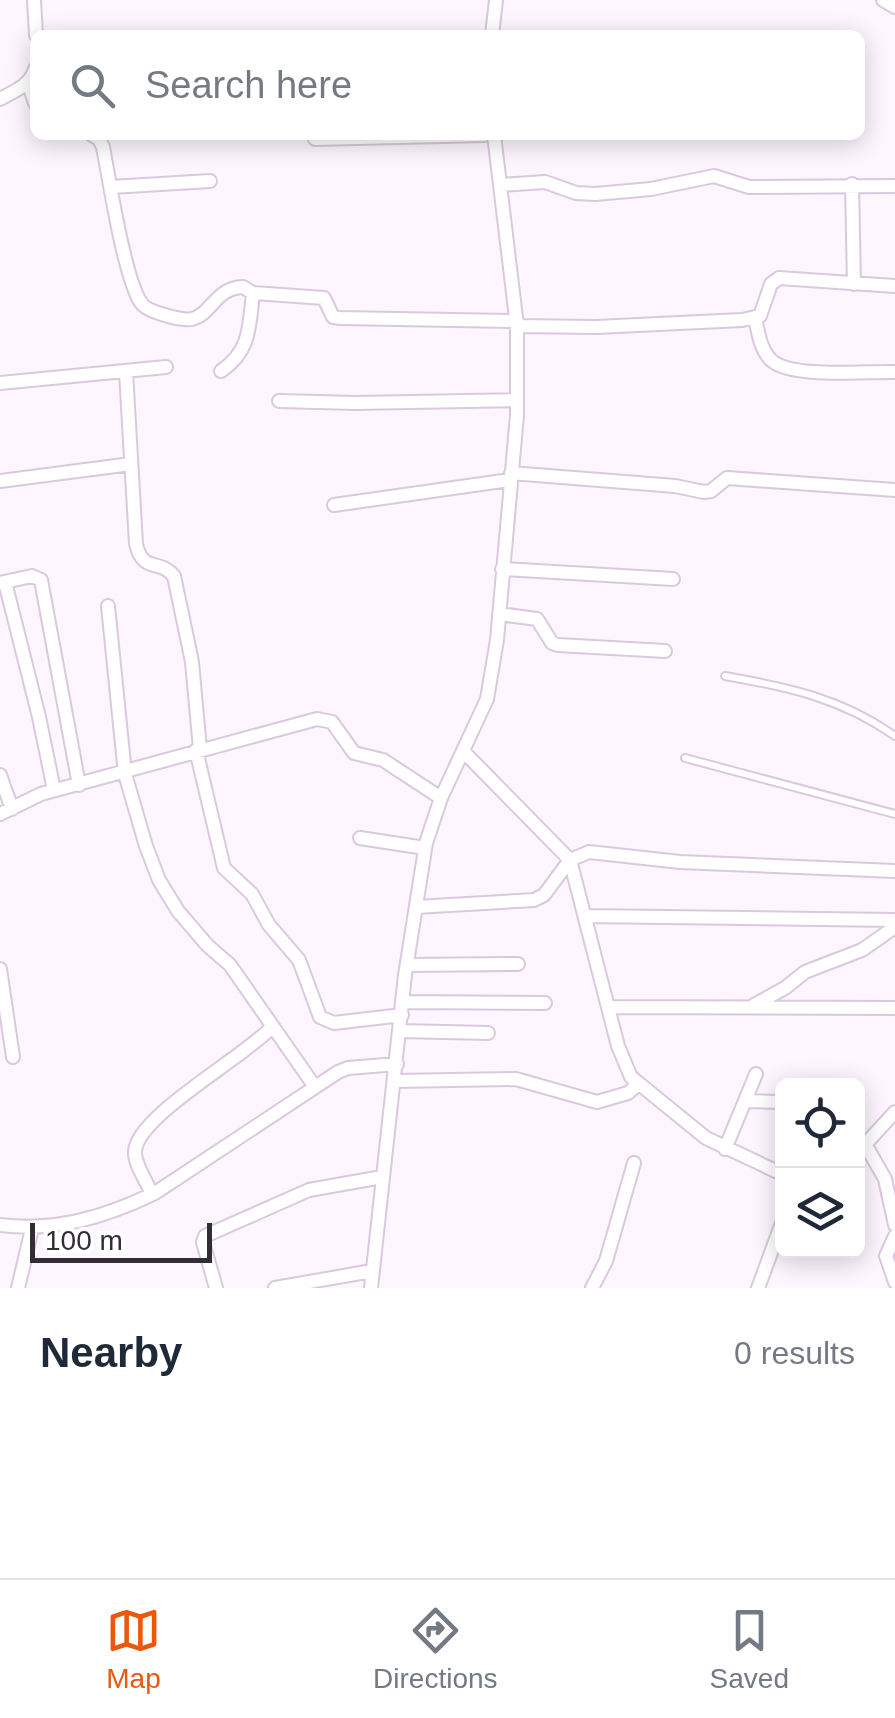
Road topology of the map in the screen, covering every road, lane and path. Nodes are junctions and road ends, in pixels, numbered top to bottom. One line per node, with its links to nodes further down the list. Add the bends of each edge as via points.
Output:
1 (34, 0): 5 (street)
2 (496, 0): 6 (street)
3 (883, 0): 4 (street)
4 (895, 7)
5 (36, 30)
6 (493, 30)
7 (30, 77): 8 (street)
8 (0, 99)
9 (100, 140): 15 (street)
10 (495, 140): 13 (street)
11 (210, 181): 15 (street)
12 (852, 184): 13 (street, via 749,187 714,176 595,194 545,182); 14 (street); 16 (street)
13 (500, 185): 20 (street)
14 (895, 186)
15 (111, 187): 18 (street, via 146,308 189,320 236,287)
16 (854, 284): 17 (street); 19 (street, via 774,280 764,312)
17 (895, 286)
18 (253, 294): 20 (street, via 324,298 333,317 341,318); 22 (street, via 245,347)
19 (755, 317): 20 (street, via 596,327); 24 (street, via 762,348 779,366)
20 (517, 324): 27 (street)
21 (166, 366): 23 (street)
22 (221, 371)
23 (126, 372): 25 (street); 28 (street)
24 (895, 372)
25 (0, 383)
26 (279, 400): 27 (street)
27 (517, 400): 29 (street)
28 (130, 464): 30 (street); 41 (street, via 139,558 174,576 192,662)
29 (511, 476): 31 (street, via 704,492 727,478); 32 (street); 33 (street)
30 (0, 481)
31 (895, 490)
32 (334, 504)
33 (502, 569): 34 (street); 37 (street)
34 (674, 579)
35 (3, 582): 46 (street, via 41,580); 47 (street)
36 (108, 606): 44 (street)
37 (499, 614): 38 (street, via 537,619 558,645); 42 (street, via 487,699)
38 (665, 651)
39 (725, 676): 40 (lane, via 830,700)
40 (895, 736)
41 (198, 749): 44 (street); 48 (street, via 327,720 354,753 383,760); 66 (street, via 224,868 252,894 299,960 320,1016 334,1023)
42 (464, 752): 48 (street); 53 (street)
43 (685, 758): 50 (lane)
44 (125, 774): 46 (street); 67 (street, via 146,846 178,911 230,965)
45 (0, 775): 49 (street)
46 (79, 785): 47 (street)
47 (54, 790): 49 (street)
48 (441, 798): 52 (street)
49 (6, 811)
50 (895, 814)
51 (360, 838): 52 (street)
52 (425, 848): 55 (street)
53 (570, 860): 54 (street, via 590,852); 55 (street, via 534,900); 56 (street)
54 (895, 871)
55 (416, 907): 59 (street)
56 (584, 916): 57 (street); 63 (street)
57 (895, 924): 64 (street, via 862,950 805,972)
58 (518, 964): 59 (street)
59 (406, 965): 66 (street)
60 (0, 969): 62 (street)
61 (545, 1003): 66 (street)
62 (3, 1004): 70 (street)
63 (608, 1006): 64 (street); 74 (street, via 624,1064)
64 (752, 1006): 65 (street)
65 (895, 1008)
66 (402, 1009): 68 (street)
67 (272, 1027): 75 (street); 85 (street, via 172,1103 138,1142 136,1158)
68 (400, 1030): 69 (street); 71 (street)
69 (488, 1033)
70 (13, 1057)
71 (397, 1064): 73 (street); 75 (street, via 348,1068)
72 (756, 1074): 76 (street)
73 (395, 1081): 74 (street, via 516,1080 597,1102); 84 (street)
74 (638, 1084): 80 (street)
75 (316, 1087): 85 (street)
76 (745, 1100): 77 (street); 80 (street)
77 (775, 1102)
78 (895, 1112): 79 (street)
79 (865, 1143)
80 (725, 1149): 83 (street)
81 (865, 1154): 87 (street, via 885,1179)
82 (634, 1163): 97 (street)
83 (775, 1171)
84 (382, 1177): 91 (street); 94 (street, via 309,1190 204,1236)
85 (152, 1194): 88 (street, via 100,1216)
86 (0, 1225): 88 (street)
87 (895, 1226)
88 (32, 1229): 93 (street)
89 (895, 1236): 92 (street, via 886,1256)
90 (775, 1242): 98 (street)
91 (372, 1272): 95 (street); 96 (street)
92 (895, 1282)
93 (18, 1288)
94 (216, 1288)
95 (275, 1288)
96 (371, 1288)
97 (592, 1288)
98 (758, 1288)

